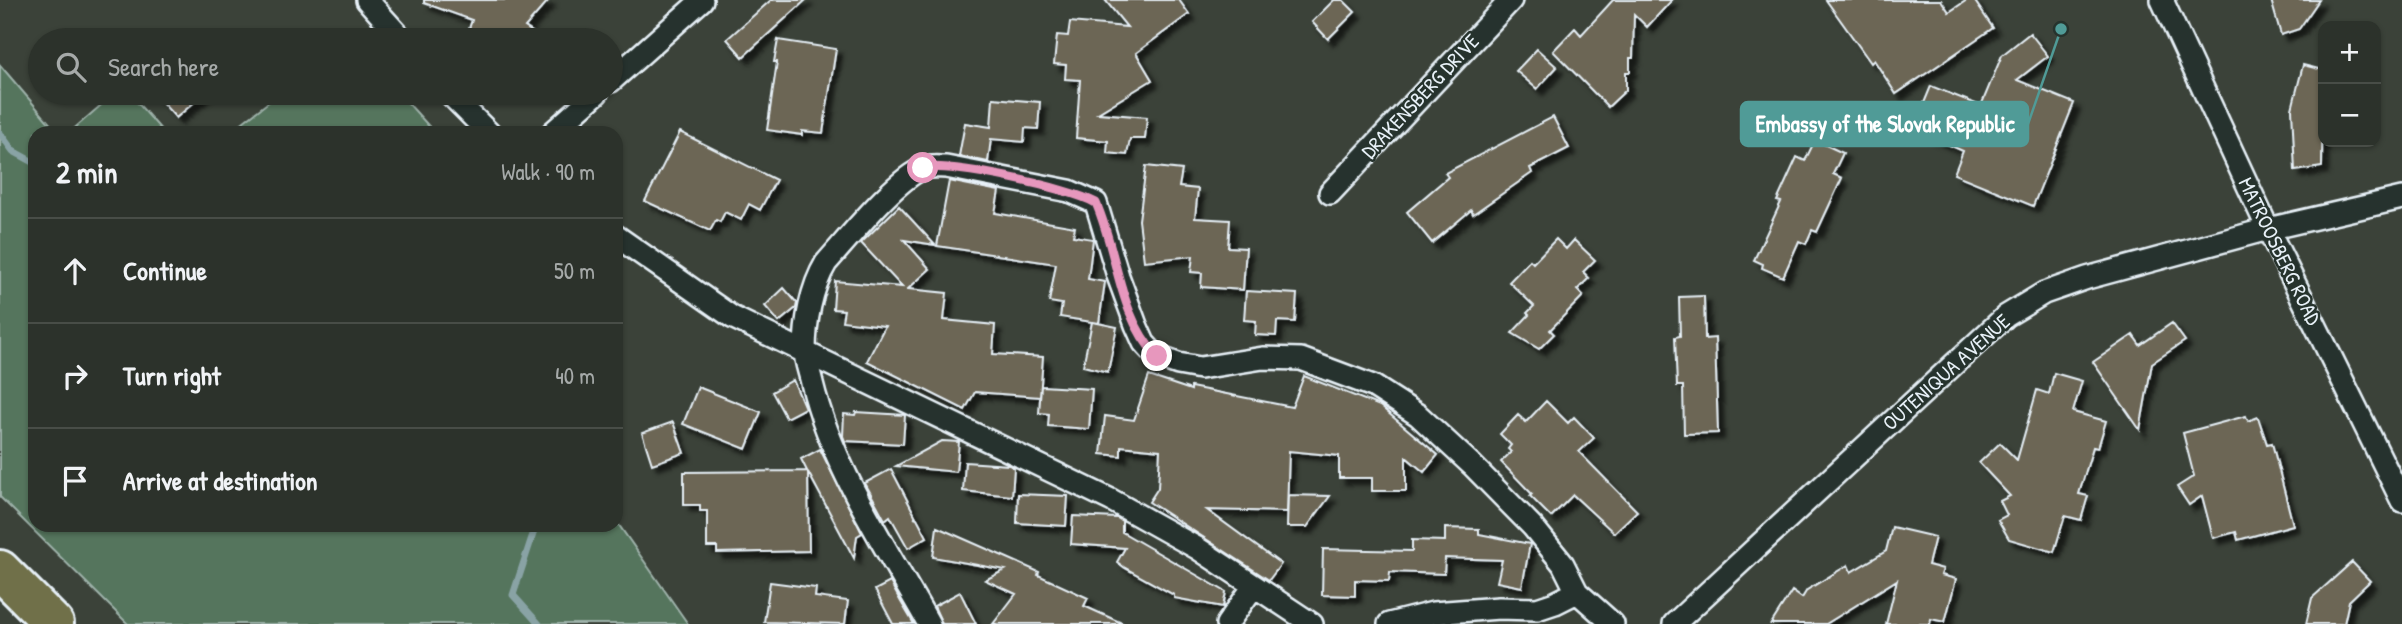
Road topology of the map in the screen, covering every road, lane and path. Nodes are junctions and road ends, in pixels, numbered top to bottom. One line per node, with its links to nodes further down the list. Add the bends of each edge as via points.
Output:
1 (367, 0): 5 (street)
2 (702, 0): 6 (street)
3 (1511, 0): 11 (street, DRAKENSBERG DRIVE)
4 (2162, 0): 13 (street, MATROOSBERG ROAD)
5 (392, 28)
6 (623, 70)
7 (461, 105): 9 (street)
8 (584, 105): 10 (street)
9 (482, 126)
10 (560, 126)
11 (1330, 193)
12 (2402, 198): 13 (street, OUTENIQUA AVENUE)
13 (2268, 229): 16 (street, MATROOSBERG ROAD); 26 (street, OUTENIQUA AVENUE, via 2087,278 2044,293 2006,316)
14 (623, 241): 15 (street, via 732,317)
15 (805, 353): 18 (street, via 1111,500); 19 (street, via 812,298 826,263 884,198 923,168 946,167 1080,194 1096,203 1136,325 1157,356 1200,368 1263,358 1301,359 1373,386 1418,415 1472,465 1533,527 1563,564); 21 (street, via 832,444)
16 (2402, 502)
17 (0, 570): 20 (highway)
18 (1254, 586): 22 (street); 23 (street)
19 (1577, 592): 24 (street, via 1537,609 1433,612); 25 (street)
20 (54, 624)
21 (929, 624)
22 (1227, 624)
23 (1312, 624)
24 (1389, 624)
25 (1614, 624)
26 (1675, 624)

